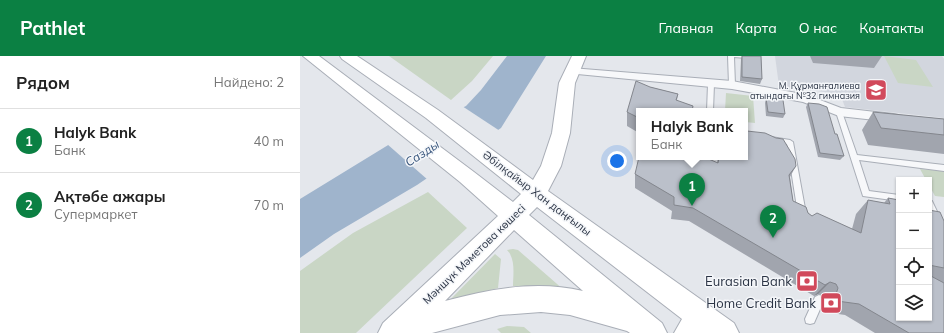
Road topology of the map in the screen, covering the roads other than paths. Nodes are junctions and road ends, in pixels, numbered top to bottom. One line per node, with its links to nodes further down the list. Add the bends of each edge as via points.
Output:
1 (310, 56): 5 (main road, via 336,64); 18 (main road, via 461,172)
2 (731, 56): 8 (lane)
3 (735, 56): 4 (lane)
4 (746, 56)
5 (351, 59): 15 (main road, Әбілқайыр Хан даңғылы, via 432,114)
6 (575, 63): 7 (street); 15 (main road, Мәншүк Мәметова көшесі, via 564,97 561,133 551,166)
7 (711, 84): 8 (street); 9 (lane)
8 (732, 85): 10 (street, via 807,99)
9 (710, 108)
10 (839, 112): 11 (street); 13 (lane)
11 (905, 119)
12 (768, 138): 19 (lane, via 790,142)
13 (854, 157): 14 (lane); 16 (lane, via 866,194)
14 (944, 168)
15 (536, 194): 18 (main road, Мәншүк Мәметова көшесі); 23 (main road, Әбілқайыр Хан даңғылы)
16 (896, 198)
17 (932, 210): 20 (lane)
18 (513, 216): 24 (main road); 25 (main road, Мәншүк Мәметова көшесі)
19 (803, 224)
20 (944, 236)
21 (819, 300): 22 (lane)
22 (810, 319)
23 (695, 324): 26 (main road, Әбілқайыр Хан даңғылы)
24 (643, 326): 25 (main road, via 560,300 529,299 488,305)
25 (396, 331)
26 (724, 333)

